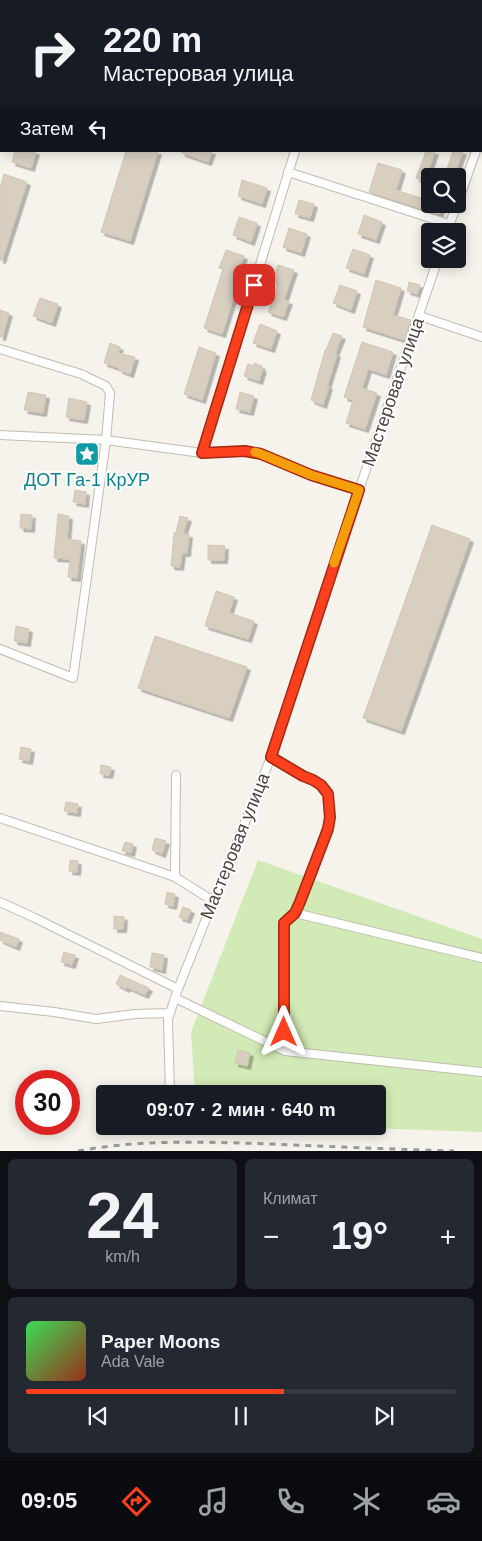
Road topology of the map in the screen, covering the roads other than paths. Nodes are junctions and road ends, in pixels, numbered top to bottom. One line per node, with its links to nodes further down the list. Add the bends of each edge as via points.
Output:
1 (295, 152): 3 (street)
2 (476, 152): 4 (street)
3 (288, 172): 5 (street); 12 (street)
4 (466, 178)
5 (434, 223)
6 (435, 268): 7 (street, Мастеровая улица)
7 (420, 316): 8 (street); 13 (street, Мастеровая улица)
8 (482, 337)
9 (0, 349): 11 (street, via 82,374 106,386 110,393)
10 (0, 435): 11 (street)
11 (106, 440): 12 (street); 14 (street, via 73,678)
12 (202, 453): 13 (street, via 245,451 261,454)
13 (359, 490): 15 (street, Мастеровая улица)
14 (0, 649)
15 (271, 757): 20 (street, Мастеровая улица); 21 (street, via 321,785 328,794 330,822)
16 (176, 775): 18 (street)
17 (0, 818): 18 (street)
18 (175, 877): 20 (street)
19 (0, 902): 23 (street)
20 (213, 902): 23 (street, Мастеровая улица)
21 (295, 913): 22 (street); 27 (street, via 284,923)
22 (482, 958)
23 (178, 989): 24 (street, Мастеровая улица)
24 (175, 998): 26 (street, Мастеровая улица); 27 (street)
25 (0, 1006): 26 (street, via 96,1019)
26 (169, 1014): 29 (street, Мастеровая улица)
27 (285, 1050): 28 (street)
28 (482, 1072)
29 (170, 1085)

